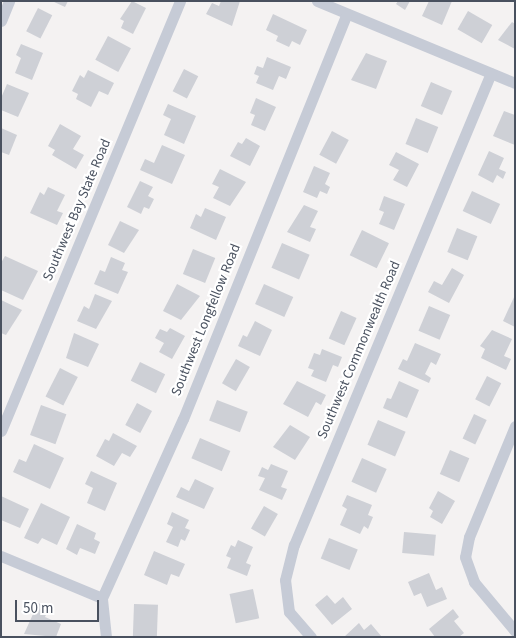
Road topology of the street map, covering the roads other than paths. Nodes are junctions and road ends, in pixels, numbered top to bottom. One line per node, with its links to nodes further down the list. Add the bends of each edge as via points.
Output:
1 (10, 1): 5 (street)
2 (180, 1): 9 (street, Southwest Bay State Road)
3 (317, 1): 4 (street)
4 (347, 14): 6 (street); 11 (street, Southwest Longfellow Road, via 183,419)
5 (1, 21)
6 (491, 73): 7 (street); 14 (street, Southwest Commonwealth Road, via 294,545 285,580 289,612)
7 (515, 82)
8 (515, 426): 12 (street, via 469,537 465,557 474,582)
9 (1, 431)
10 (1, 556): 11 (street)
11 (102, 598): 13 (street)
12 (515, 631)
13 (106, 637)
14 (311, 637)

